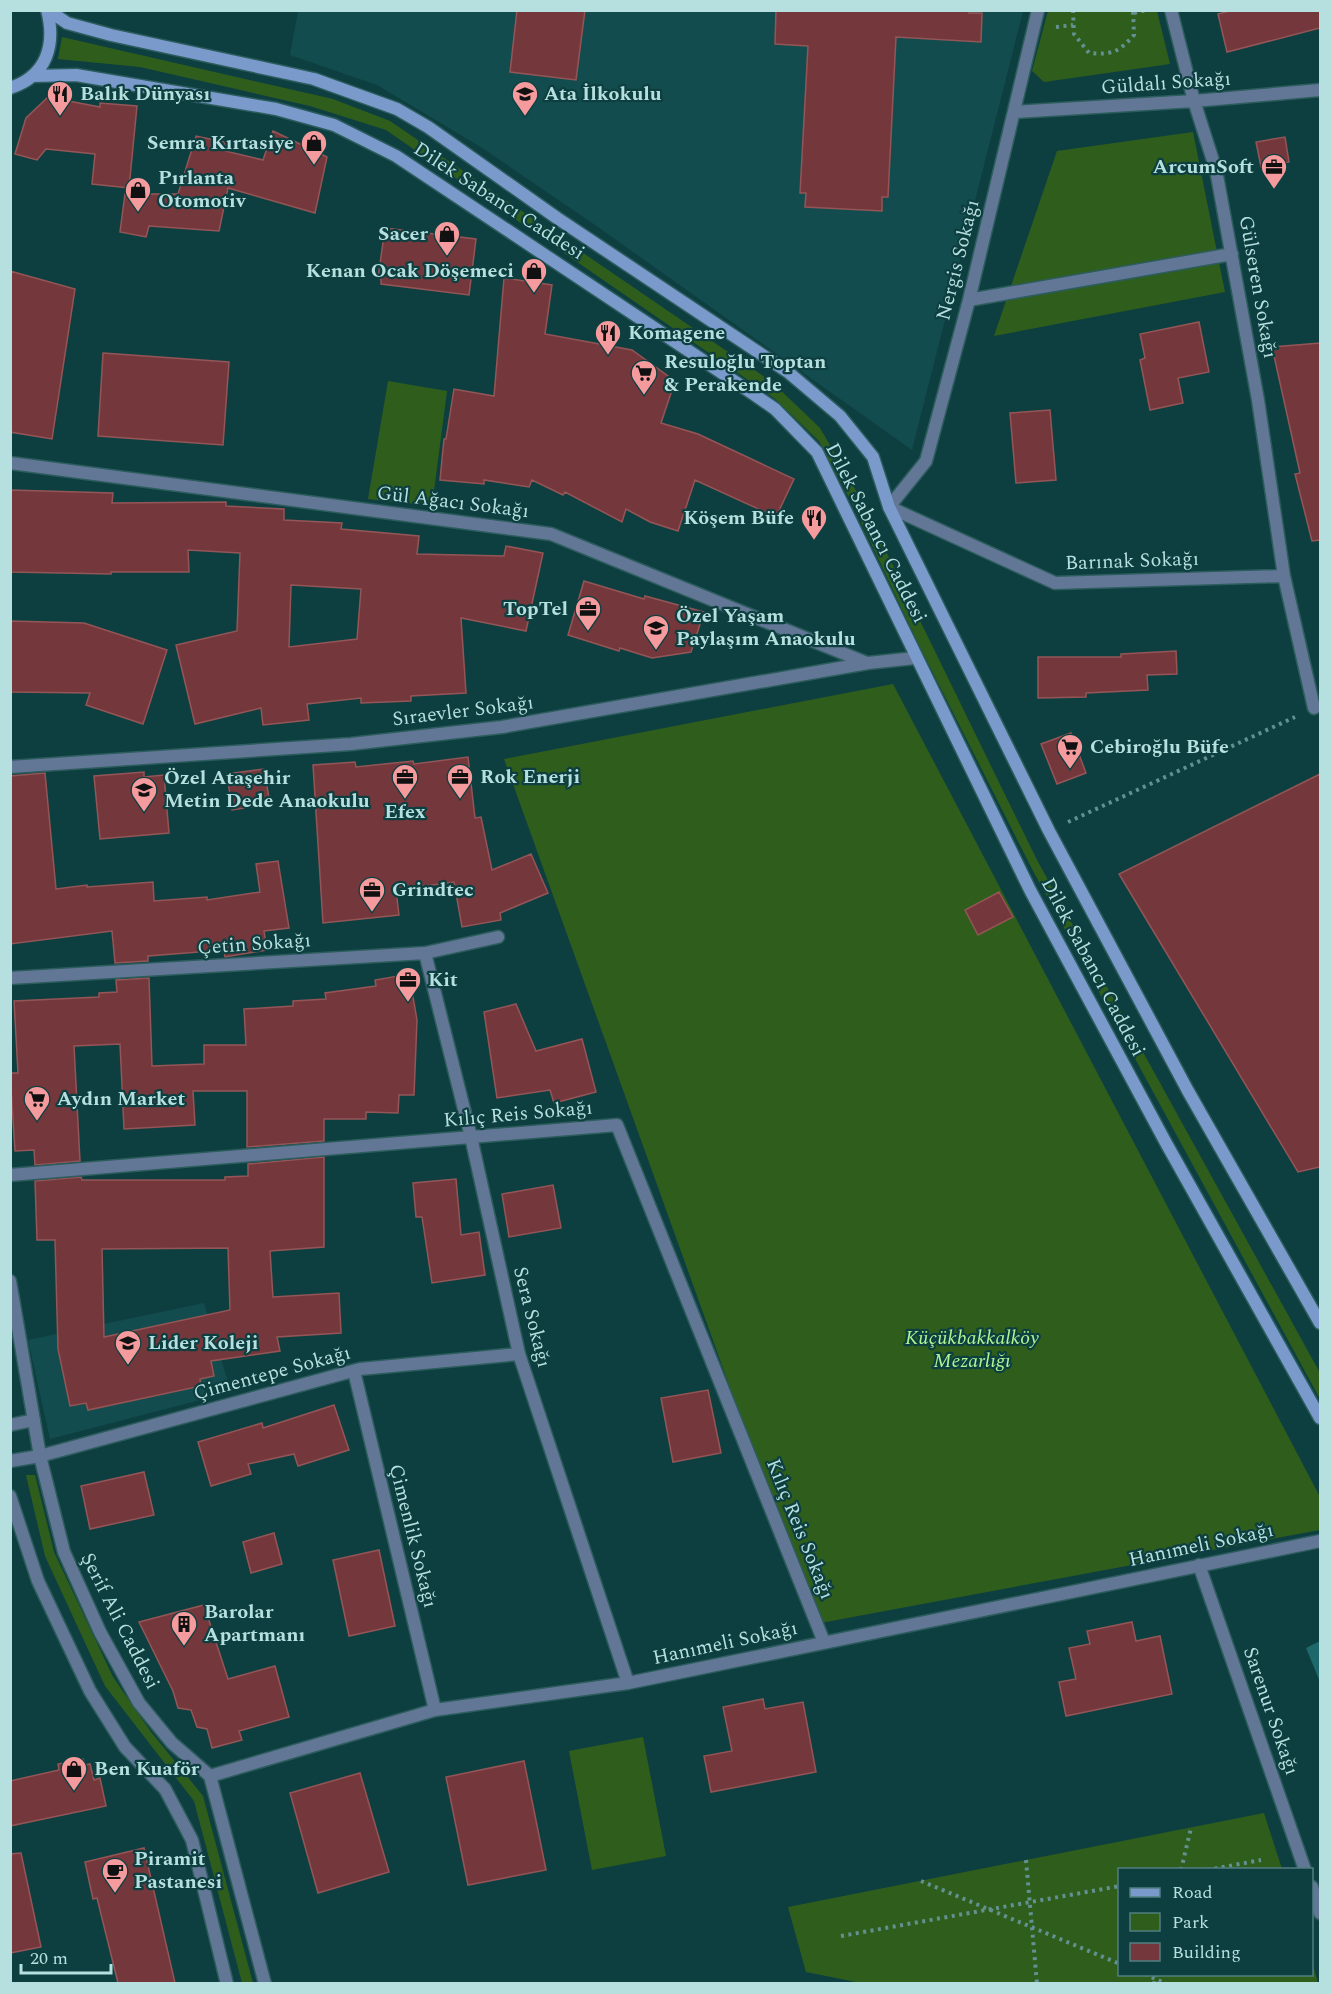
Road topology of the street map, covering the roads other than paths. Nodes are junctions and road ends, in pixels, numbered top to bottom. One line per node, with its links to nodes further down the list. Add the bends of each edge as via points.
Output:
1 (48, 10): 4 (main road, via 50,45 44,62); 12 (main road, Dilek Sabancı Caddesi, via 67,22 111,36 314,79 397,109 428,127 788,372 840,416 873,457)
2 (1038, 10): 8 (street, Nergis Sokağı)
3 (1171, 10): 7 (street, Gülseren Sokağı)
4 (32, 76): 5 (main road); 14 (main road, Dilek Sabancı Caddesi, via 76,75 276,109 334,125 396,156 524,239 775,409 817,452)
5 (14, 89)
6 (1320, 90): 7 (street, Güldalı Sokağı)
7 (1194, 101): 8 (street, Güldalı Sokağı); 9 (street, Gülseren Sokağı, via 1216,170)
8 (1014, 112): 10 (street, Nergis Sokağı)
9 (1232, 254): 10 (street); 13 (street, Gülseren Sokağı)
10 (969, 300): 12 (street, Nergis Sokağı, via 926,461)
11 (10, 463): 15 (street, Gül Ağacı Sokağı, via 551,534)
12 (889, 507): 13 (street, Barınak Sokağı, via 1055,583); 24 (main road, Dilek Sabancı Caddesi, via 1049,831 1188,1091)
13 (1284, 576): 16 (street, Gülseren Sokağı)
14 (915, 658): 15 (street, Sıraevler Sokağı); 27 (main road, Dilek Sabancı Caddesi, via 1035,901)
15 (868, 663): 17 (street, Sıraevler Sokağı, via 502,727 351,744)
16 (1314, 708)
17 (10, 766)
18 (498, 937): 19 (street, Çetin Sokağı)
19 (425, 953): 20 (street, Çetin Sokağı); 21 (street, Sera Sokağı)
20 (10, 978)
21 (471, 1137): 22 (street, Kılıç Reis Sokağı); 25 (street, Sera Sokağı); 35 (street, Kılıç Reis Sokağı, via 617,1125)
22 (10, 1175)
23 (10, 1281): 28 (street, Şerif Ali Caddesi)
24 (1320, 1323)
25 (519, 1354): 26 (street, Çimentepe Sokağı); 36 (street, Sera Sokağı)
26 (354, 1371): 30 (street, Çimentepe Sokağı); 37 (street, Çimenlik Sokağı)
27 (1320, 1418)
28 (34, 1420): 29 (street); 30 (street, Şerif Ali Caddesi)
29 (10, 1425)
30 (40, 1456): 31 (street, Çimentepe Sokağı); 38 (street, Şerif Ali Caddesi, via 64,1552 100,1632 139,1703 172,1743)
31 (10, 1461)
32 (10, 1496): 42 (street, via 38,1581 90,1691 125,1748 165,1789 192,1840)
33 (1320, 1541): 34 (street, Hanımeli Sokağı)
34 (1199, 1565): 35 (street, Hanımeli Sokağı); 39 (street, Sarenur Sokağı)
35 (824, 1642): 36 (street, Hanımeli Sokağı)
36 (628, 1683): 37 (street, Hanımeli Sokağı)
37 (435, 1710): 38 (street, Hanımeli Sokağı)
38 (210, 1776): 43 (street)
39 (1305, 1868)
40 (1313, 1893): 41 (street)
41 (1320, 1913)
42 (227, 1983)
43 (265, 1983)

